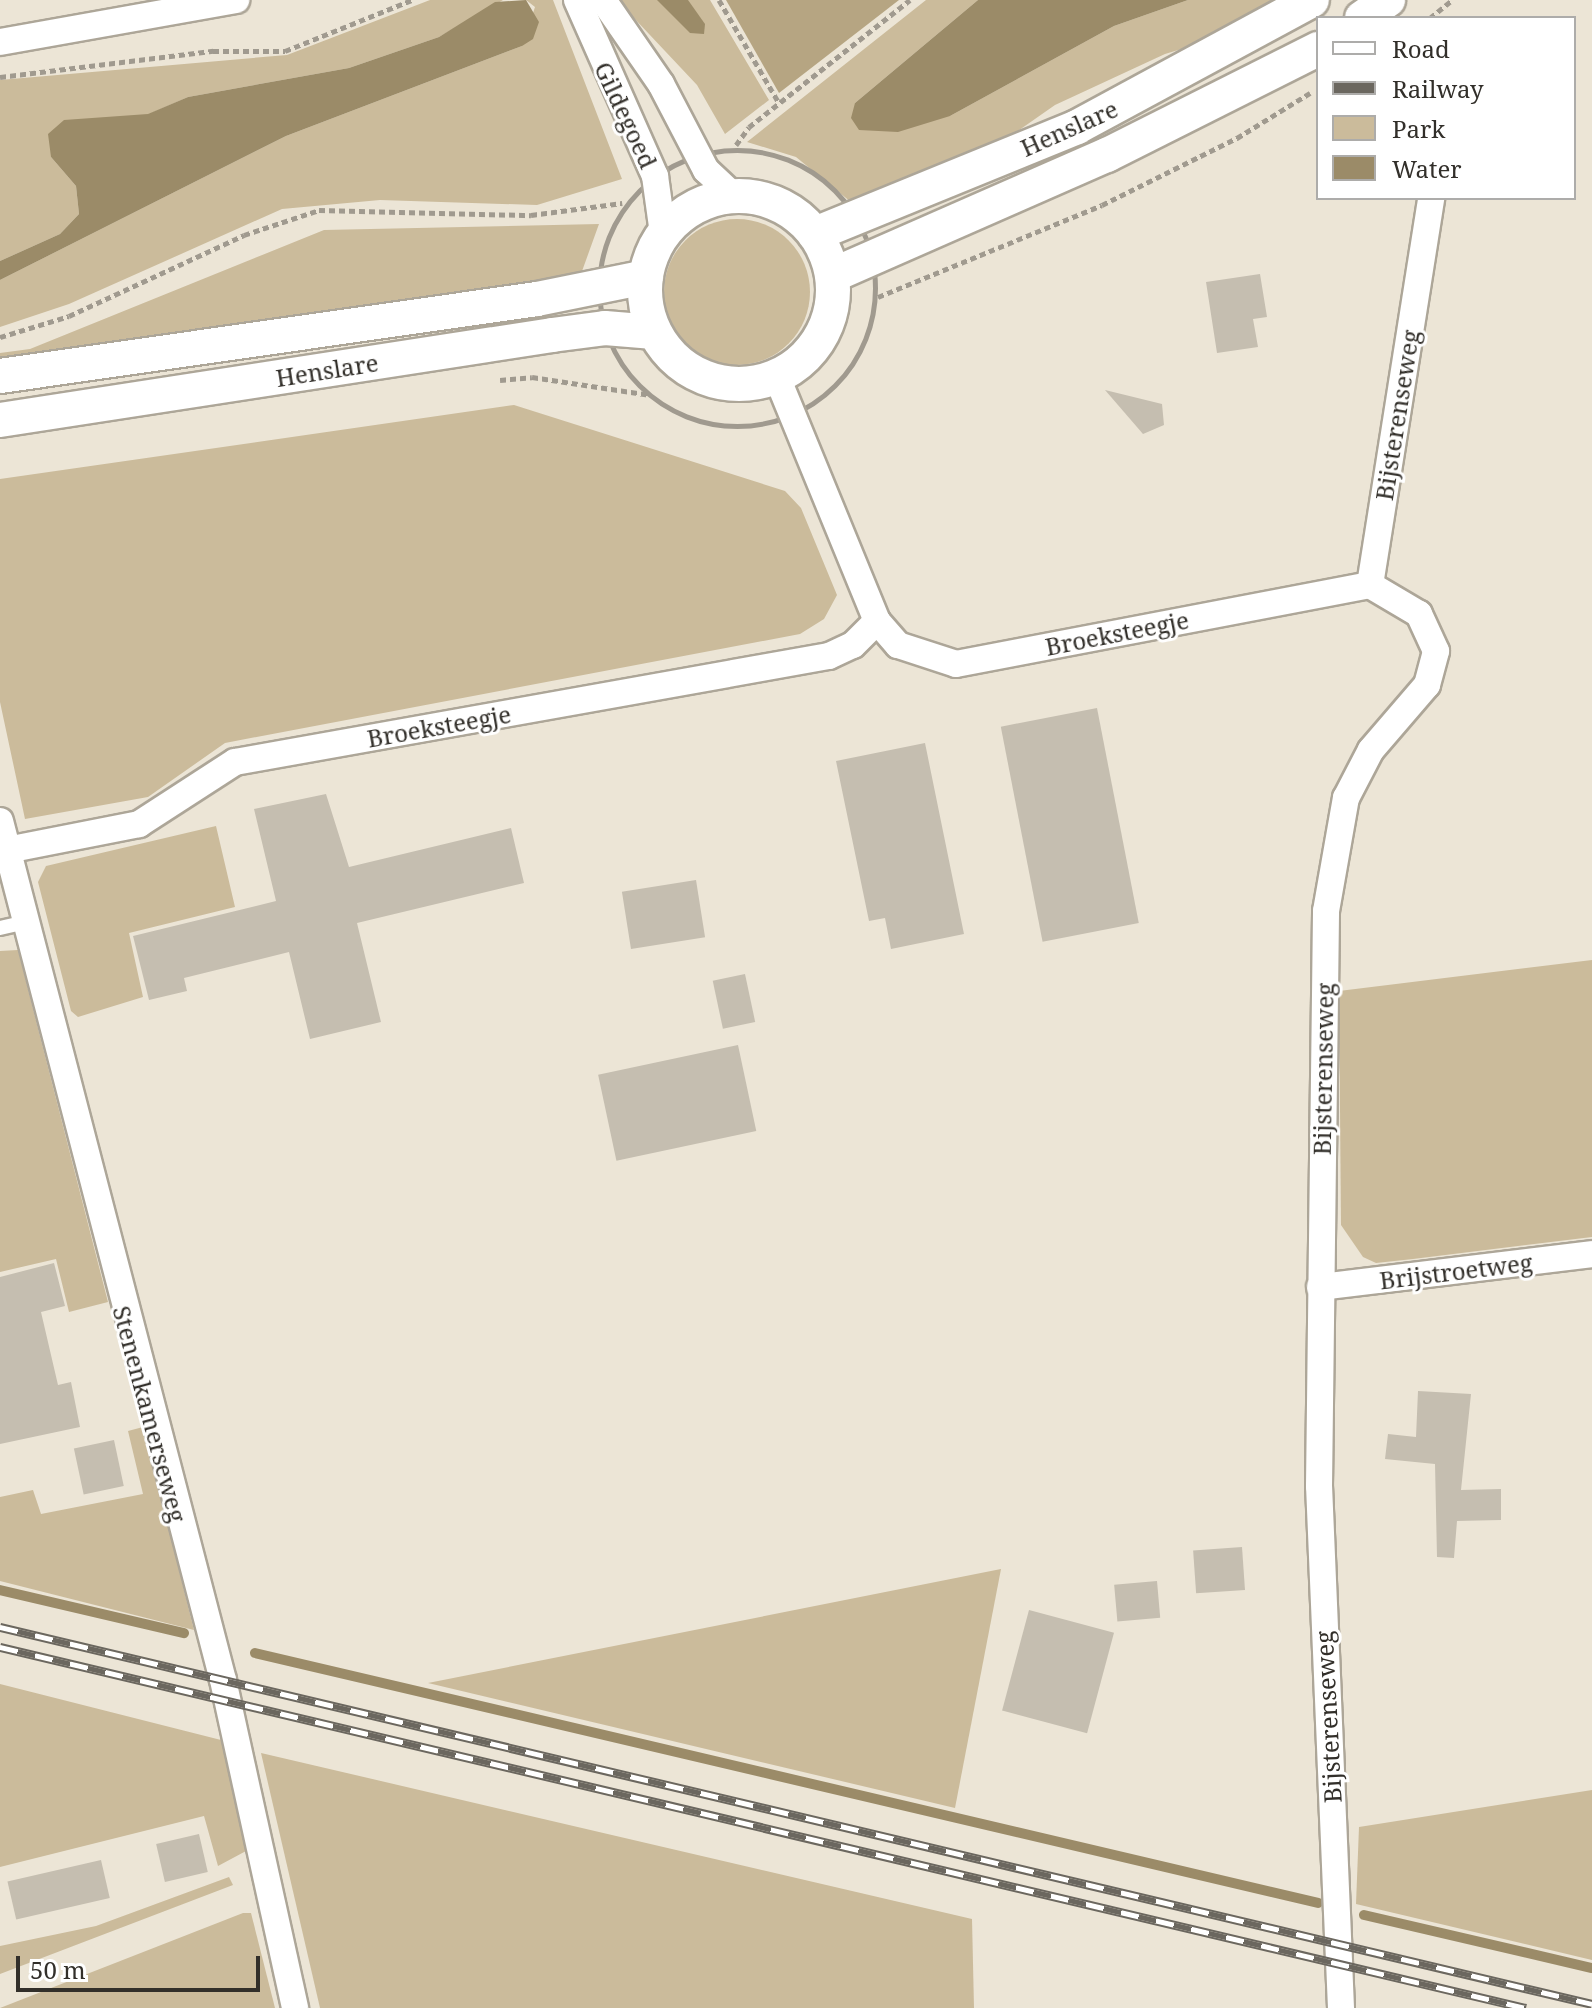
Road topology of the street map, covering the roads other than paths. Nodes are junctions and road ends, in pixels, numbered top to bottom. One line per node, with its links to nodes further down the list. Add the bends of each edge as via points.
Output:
1 (236, 0): 6 (street)
2 (577, 0): 12 (street, Gildegoed, via 655,176)
3 (603, 0): 10 (street, Gildegoed, via 661,84 698,156)
4 (1312, 0): 13 (street, Henslare, via 1077,127)
5 (1388, 0): 7 (street)
6 (129, 11): 8 (street)
7 (1365, 16)
8 (0, 42)
9 (1316, 50): 14 (street, Henslare, via 1191,115)
10 (734, 196): 12 (street, via 698,205); 13 (street, via 771,201)
11 (1431, 200): 20 (street, Bijsterenseweg)
12 (663, 234): 15 (street)
13 (815, 234): 14 (street)
14 (833, 275): 18 (street, via 833,300 816,347)
15 (646, 277): 16 (street); 17 (street, Henslare, via 597,290)
16 (654, 332): 18 (street, via 676,361 706,379 741,385); 19 (street, Henslare, via 605,328)
17 (0, 376)
18 (777, 377): 21 (street, Broeksteegje)
19 (0, 420)
20 (1370, 585): 21 (street, Broeksteegje, via 956,664 898,645); 27 (street, Bijsterenseweg, via 1419,614 1436,651 1427,685 1371,750 1338,821 1326,911)
21 (877, 621): 23 (street, Broeksteegje, via 853,645 829,656 235,762 139,824)
22 (0, 821): 23 (street, Stenenkamerseweg)
23 (7, 850): 24 (street, Stenenkamerseweg)
24 (27, 922): 25 (lane); 28 (street, Stenenkamerseweg, via 223,1680)
25 (0, 928)
26 (1592, 1254): 27 (street, Brijstroetweg)
27 (1320, 1287): 29 (street, Bijsterenseweg, via 1321,1573)
28 (295, 2008)
29 (1341, 2008)

